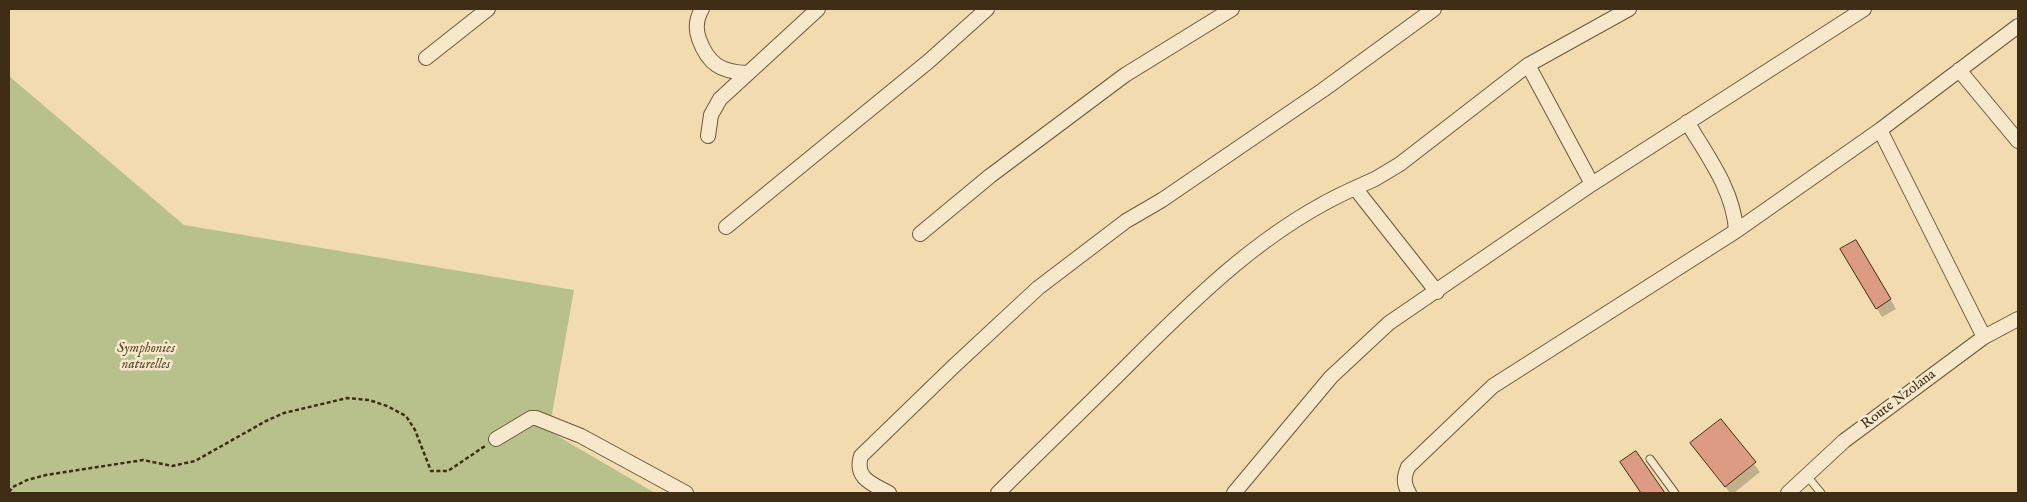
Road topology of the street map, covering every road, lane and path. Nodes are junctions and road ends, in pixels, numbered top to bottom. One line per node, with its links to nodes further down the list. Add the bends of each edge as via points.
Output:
1 (488, 9): 10 (street)
2 (702, 9): 13 (street, via 696,29 706,57 732,72)
3 (818, 9): 13 (street)
4 (987, 9): 20 (street, via 929,61)
5 (1232, 9): 22 (street, via 1125,75)
6 (1434, 9): 31 (street, via 1323,90 1126,221 1038,288 861,456 858,466 866,480)
7 (1629, 9): 11 (street)
8 (1864, 9): 14 (street)
9 (2018, 26): 12 (street)
10 (426, 58)
11 (1528, 65): 18 (street); 19 (street, via 1400,164)
12 (1959, 70): 15 (street); 17 (street)
13 (747, 73): 16 (street, via 720,98 711,115)
14 (1687, 122): 18 (street); 21 (street, via 1725,186 1734,211)
15 (1880, 130): 21 (street); 25 (street)
16 (708, 136)
17 (2018, 141)
18 (1592, 184): 23 (street)
19 (1355, 188): 23 (street); 32 (street, via 1278,230 1238,261 1189,304)
20 (726, 227)
21 (1736, 231): 34 (street, via 1493,386 1408,467 1404,477)
22 (920, 234)
23 (1437, 292): 33 (street, via 1389,323 1331,377)
24 (2018, 319): 25 (street, Route Nzolana)
25 (1984, 337): 28 (street, Route Nzolana, via 1844,441)
26 (496, 439): 29 (path, via 448,471 431,471 419,438 406,416 369,400 347,398 266,421 194,461 172,466 143,460 46,475 27,480); 30 (street, via 536,418 581,436)
27 (1650, 459): 35 (lane)
28 (1807, 476): 36 (street, Route Nzolana); 37 (lane)
29 (9, 492)
30 (686, 493)
31 (889, 493)
32 (998, 493)
33 (1234, 493)
34 (1409, 493)
35 (1675, 493)
36 (1788, 493)
37 (1821, 493)

